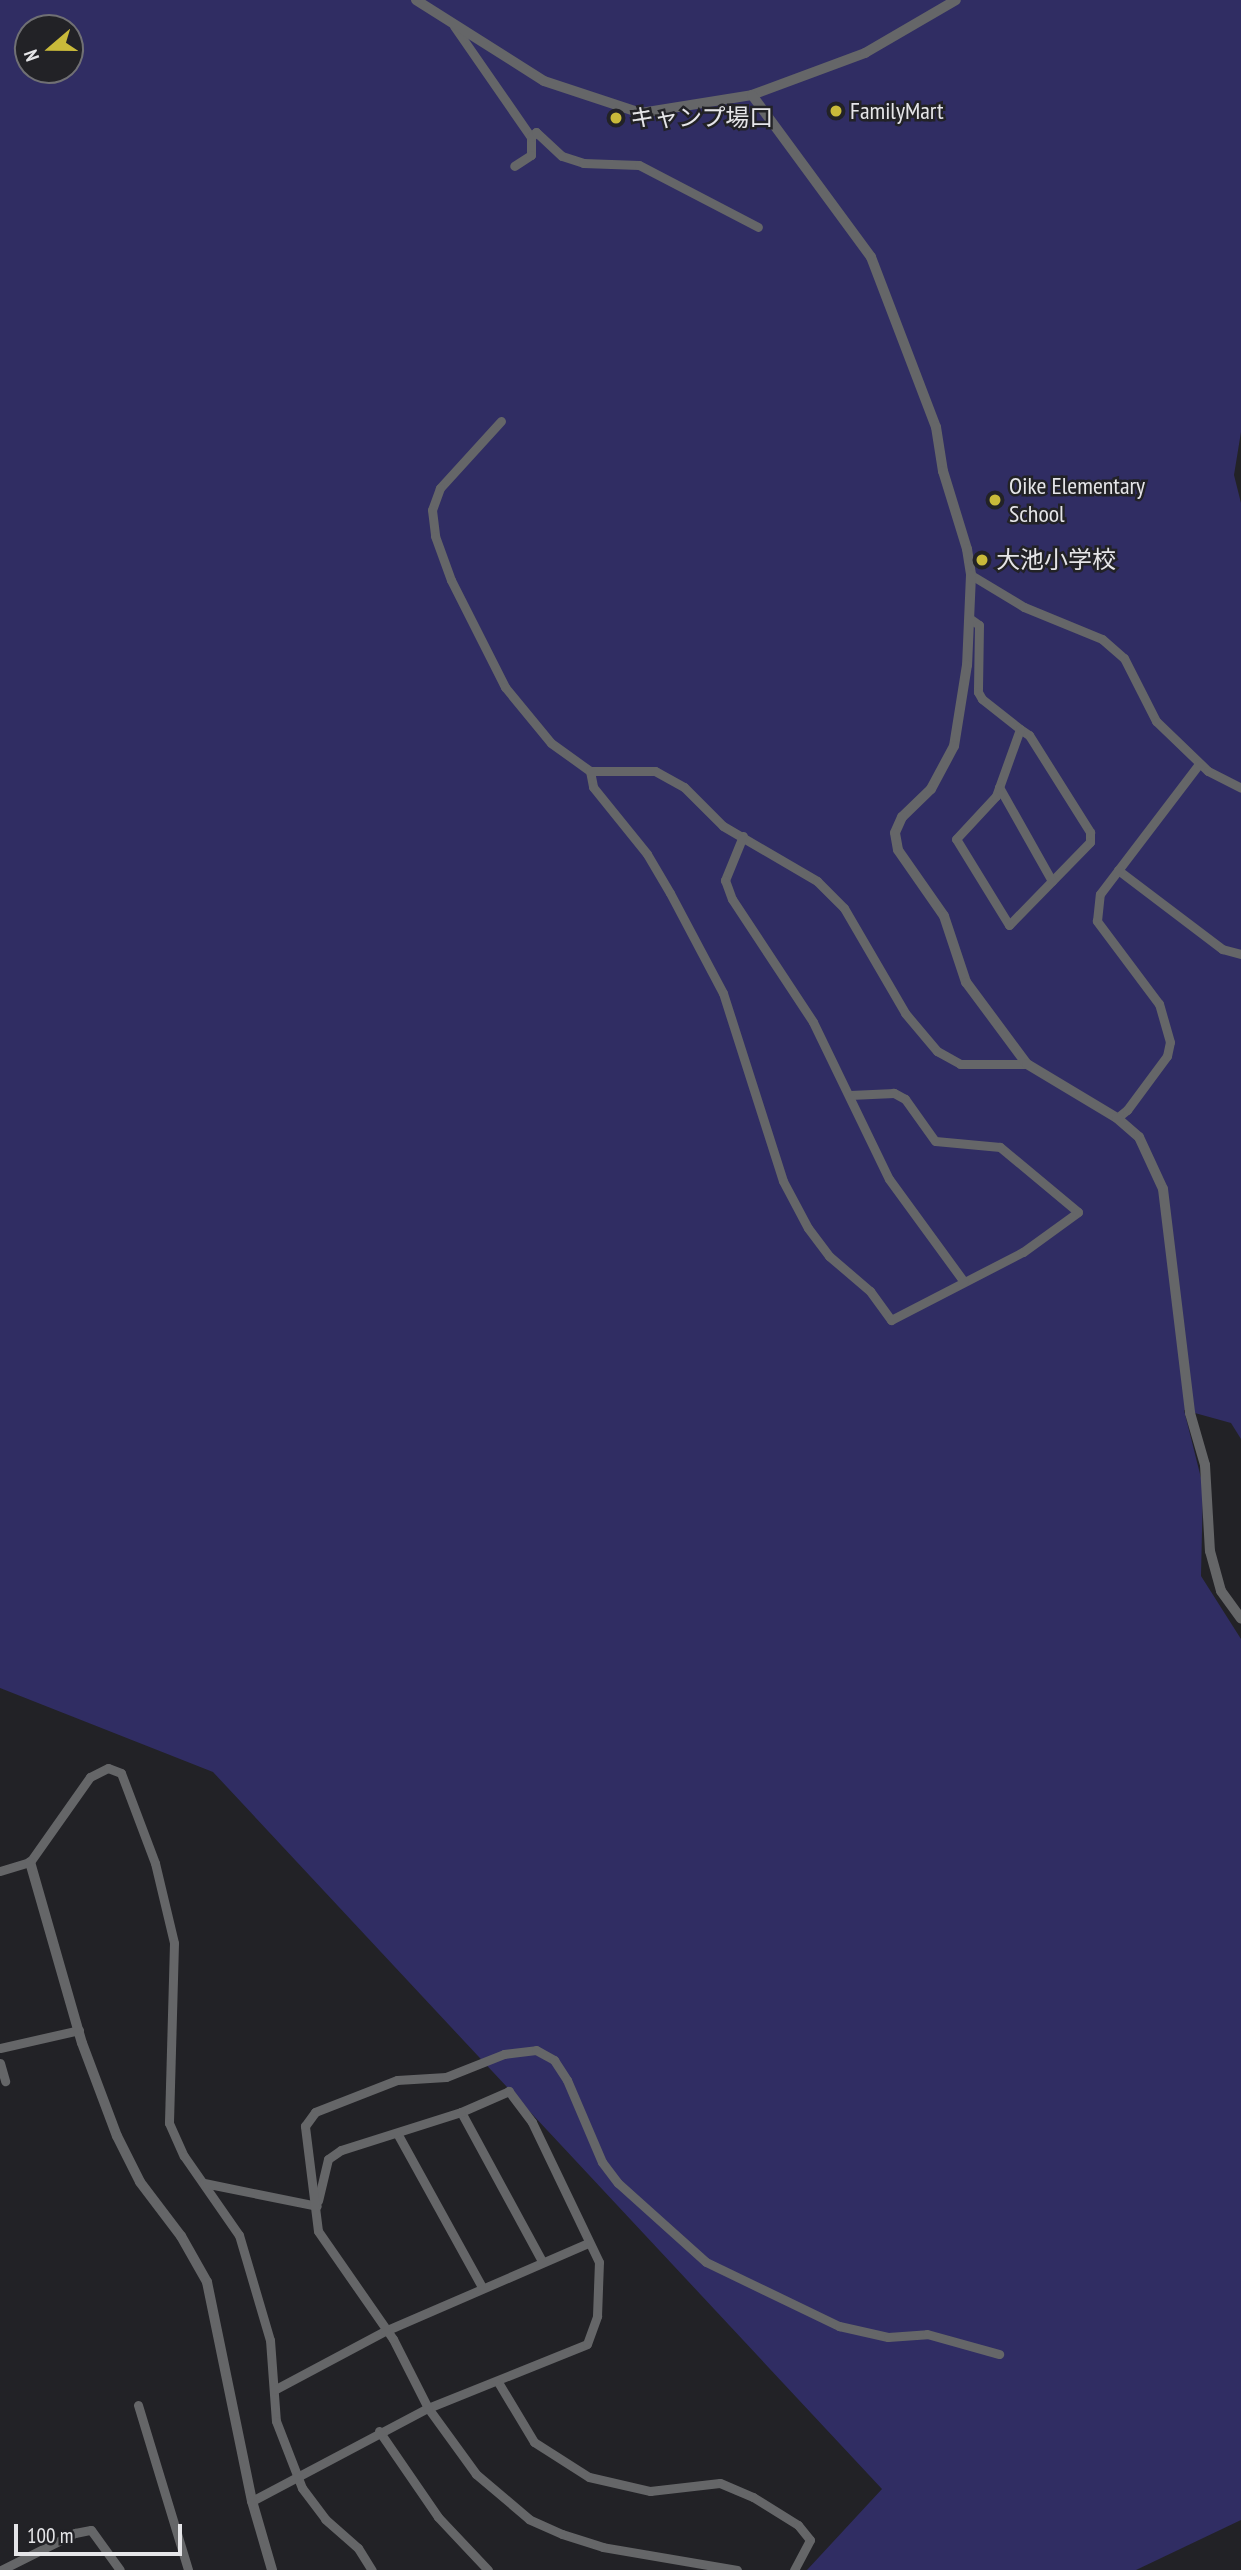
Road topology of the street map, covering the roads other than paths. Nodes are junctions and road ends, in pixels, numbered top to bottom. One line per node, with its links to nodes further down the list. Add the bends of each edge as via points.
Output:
1 (416, 0): 4 (street)
2 (956, 0): 3 (street)
3 (939, 5): 5 (street, via 865,53)
4 (454, 26): 5 (street, via 544,81 619,108 641,113 665,111); 6 (street)
5 (752, 94): 10 (street, via 871,257 936,427)
6 (531, 138): 7 (street, via 531,155); 8 (street, via 536,132 562,156 583,163 639,165)
7 (514, 166)
8 (758, 227)
9 (501, 421): 14 (street, via 440,488 432,510 435,536 451,580 505,687 551,743)
10 (971, 575): 11 (street); 13 (street, via 1024,607 1102,639 1124,658 1156,721)
11 (969, 618): 12 (street, via 979,625 978,692); 21 (street, via 954,746 931,789 902,817 895,833 898,850 944,916 966,982)
12 (1020, 729): 15 (street); 19 (street, via 1090,831 1090,842)
13 (1199, 764): 16 (street); 18 (street)
14 (590, 771): 17 (street, via 655,771 684,787 723,826); 24 (street, via 593,787 647,854 723,993 783,1181 808,1228 830,1256 870,1291 891,1320)
15 (999, 787): 19 (street); 19 (street, via 956,839 1009,925)
16 (1241, 788)
17 (743, 836): 21 (street, via 817,881 844,908 905,1013 937,1051 960,1063 993,1067); 22 (street, via 725,880 732,900 813,1022)
18 (1118, 870): 20 (street, via 1222,949); 23 (street, via 1100,894 1097,921 1159,1003 1170,1042 1167,1056)
19 (1052, 881)
20 (1241, 954)
21 (1027, 1064): 23 (street)
22 (850, 1095): 24 (street, via 888,1179); 24 (street, via 894,1093 905,1099 935,1141 1000,1147 1078,1212 1023,1252)
23 (1116, 1118): 25 (street, via 1139,1137 1163,1189 1190,1413 1205,1465 1210,1551 1221,1591)
24 (964, 1282)
25 (1241, 1619)
26 (30, 1862): 27 (street); 28 (street); 34 (street, via 90,1777 108,1768 121,1773 158,1874 174,1943 169,2123 184,2156)
27 (0, 1871)
28 (79, 2030): 29 (street); 47 (street, via 117,2136 140,2182 181,2236 207,2282)
29 (0, 2048)
30 (0, 2063): 31 (street)
31 (5, 2081)
32 (461, 2112): 33 (street); 36 (street, via 509,2091 532,2122); 37 (street)
33 (397, 2133): 35 (street, via 341,2150 328,2159); 38 (street)
34 (204, 2183): 35 (street); 42 (street, via 240,2235 258,2286 270,2340)
35 (317, 2206): 39 (street, via 318,2231); 40 (street, via 305,2126 315,2112 397,2080 446,2077 512,2052 536,2050 554,2060 567,2080 602,2162 618,2183 706,2262 839,2326 888,2337 927,2334)
36 (588, 2243): 37 (street); 41 (street, via 599,2262 597,2316 587,2344)
37 (542, 2261): 38 (street)
38 (482, 2287): 39 (street)
39 (385, 2331): 42 (street); 44 (street)
40 (999, 2354)
41 (498, 2382): 44 (street); 55 (street, via 534,2442 589,2477 650,2491 720,2483 798,2525 810,2540)
42 (274, 2390): 46 (street, via 276,2421)
43 (138, 2405): 50 (street)
44 (428, 2408): 45 (street); 54 (street, via 476,2474 529,2519 603,2547)
45 (379, 2431): 46 (street); 53 (street, via 438,2517)
46 (298, 2475): 47 (street); 52 (street, via 311,2504 358,2549)
47 (252, 2501): 51 (street)
48 (1, 2570): 49 (street, via 75,2533 91,2530)
49 (120, 2570)
50 (188, 2570)
51 (272, 2570)
52 (372, 2570)
53 (488, 2570)
54 (737, 2570)
55 (794, 2570)

